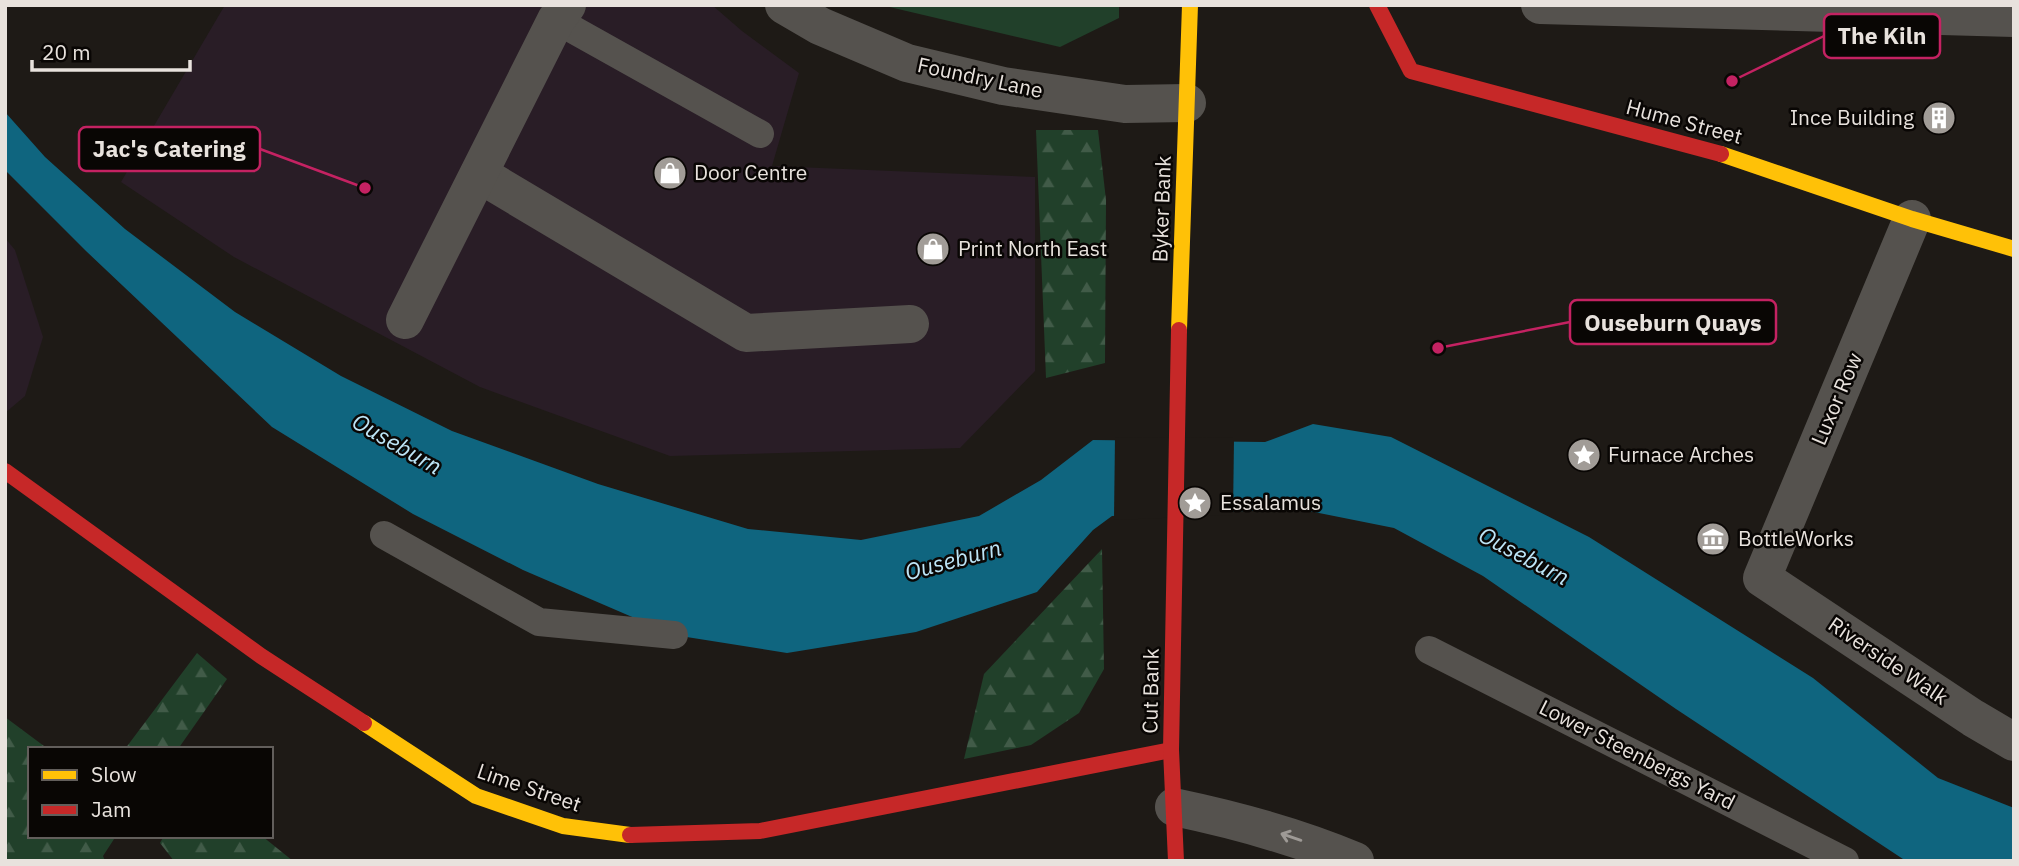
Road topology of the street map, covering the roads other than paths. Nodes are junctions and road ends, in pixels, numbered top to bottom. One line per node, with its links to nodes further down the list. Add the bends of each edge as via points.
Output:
1 (784, 5): 6 (street, Foundry Lane)
2 (1190, 5): 8 (street, Byker Bank)
3 (1377, 5): 11 (street, Hume Street, via 1410,71 1745,160)
4 (1540, 5): 7 (street)
5 (562, 13): 9 (lane); 10 (street)
6 (828, 15): 8 (street, Foundry Lane, via 907,63 1003,86 1125,104)
7 (2014, 18)
8 (1187, 103): 16 (street, Byker Bank)
9 (760, 134)
10 (479, 174): 13 (street); 14 (street, via 746,333)
11 (1912, 219): 12 (street, Hume Street); 18 (street, Luxor Row)
12 (2014, 249)
13 (405, 320)
14 (910, 324)
15 (5, 471): 22 (street, Lime Street, via 261,656 476,796 564,826 622,835 760,831)
16 (1175, 523): 22 (street, Cut Bank)
17 (384, 536): 19 (lane, via 539,622)
18 (1762, 578): 21 (street, Riverside Walk)
19 (674, 635)
20 (1429, 650): 26 (lane, Lower Steenbergs Yard)
21 (2014, 742)
22 (1171, 750): 23 (street, Cut Bank)
23 (1174, 807): 24 (street, Cut Bank); 25 (street, one-way to 23, via 1284,834)
24 (1176, 861)
25 (1355, 861)
26 (1845, 861)

